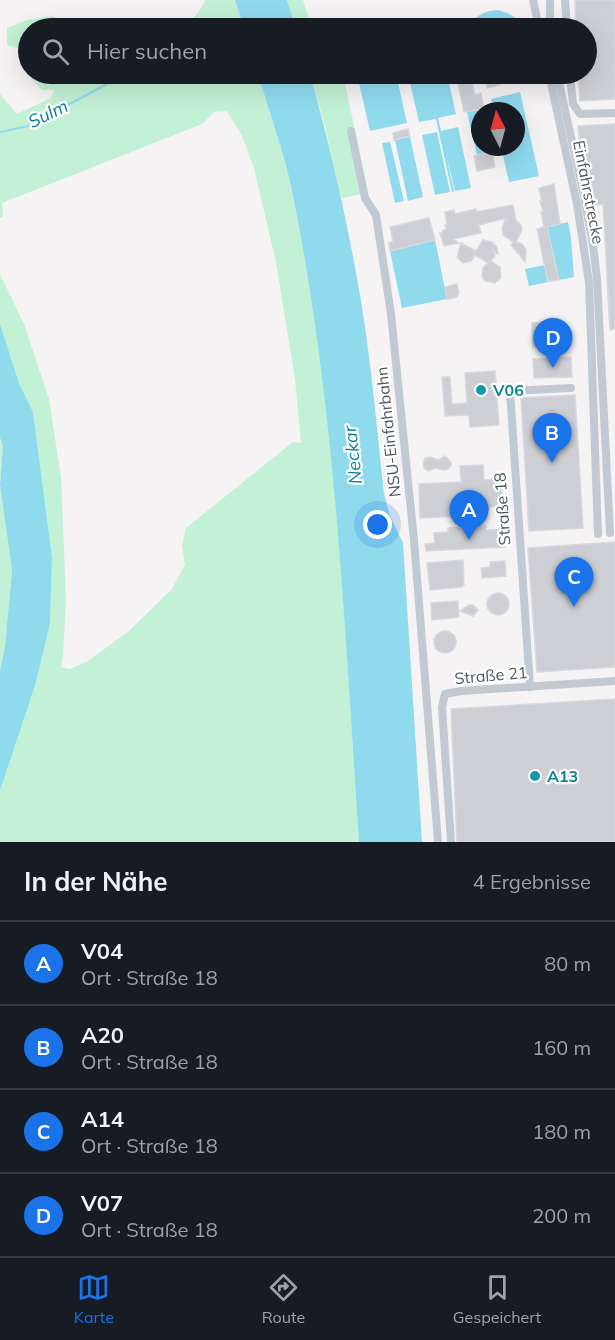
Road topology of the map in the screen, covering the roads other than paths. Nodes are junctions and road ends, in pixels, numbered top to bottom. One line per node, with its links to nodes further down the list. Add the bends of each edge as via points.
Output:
1 (533, 0): 4 (street)
2 (550, 0): 5 (street)
3 (565, 0): 6 (street)
4 (537, 18)
5 (550, 18)
6 (566, 18)
7 (551, 84): 14 (street, Einfahrstrecke, via 589,282)
8 (559, 84): 13 (street, Einfahrstrecke, via 596,268)
9 (571, 84): 10 (street, via 573,104 580,114)
10 (615, 113)
11 (351, 131): 17 (street, NSU-Einfahrbahn, via 365,198 376,215 391,314)
12 (571, 388): 16 (street, Straße 18, via 510,391)
13 (610, 533)
14 (598, 534)
15 (615, 681): 16 (street, Straße 21)
16 (530, 687): 18 (street, Straße 21, via 445,694 442,707)
17 (438, 842)
18 (451, 842)

